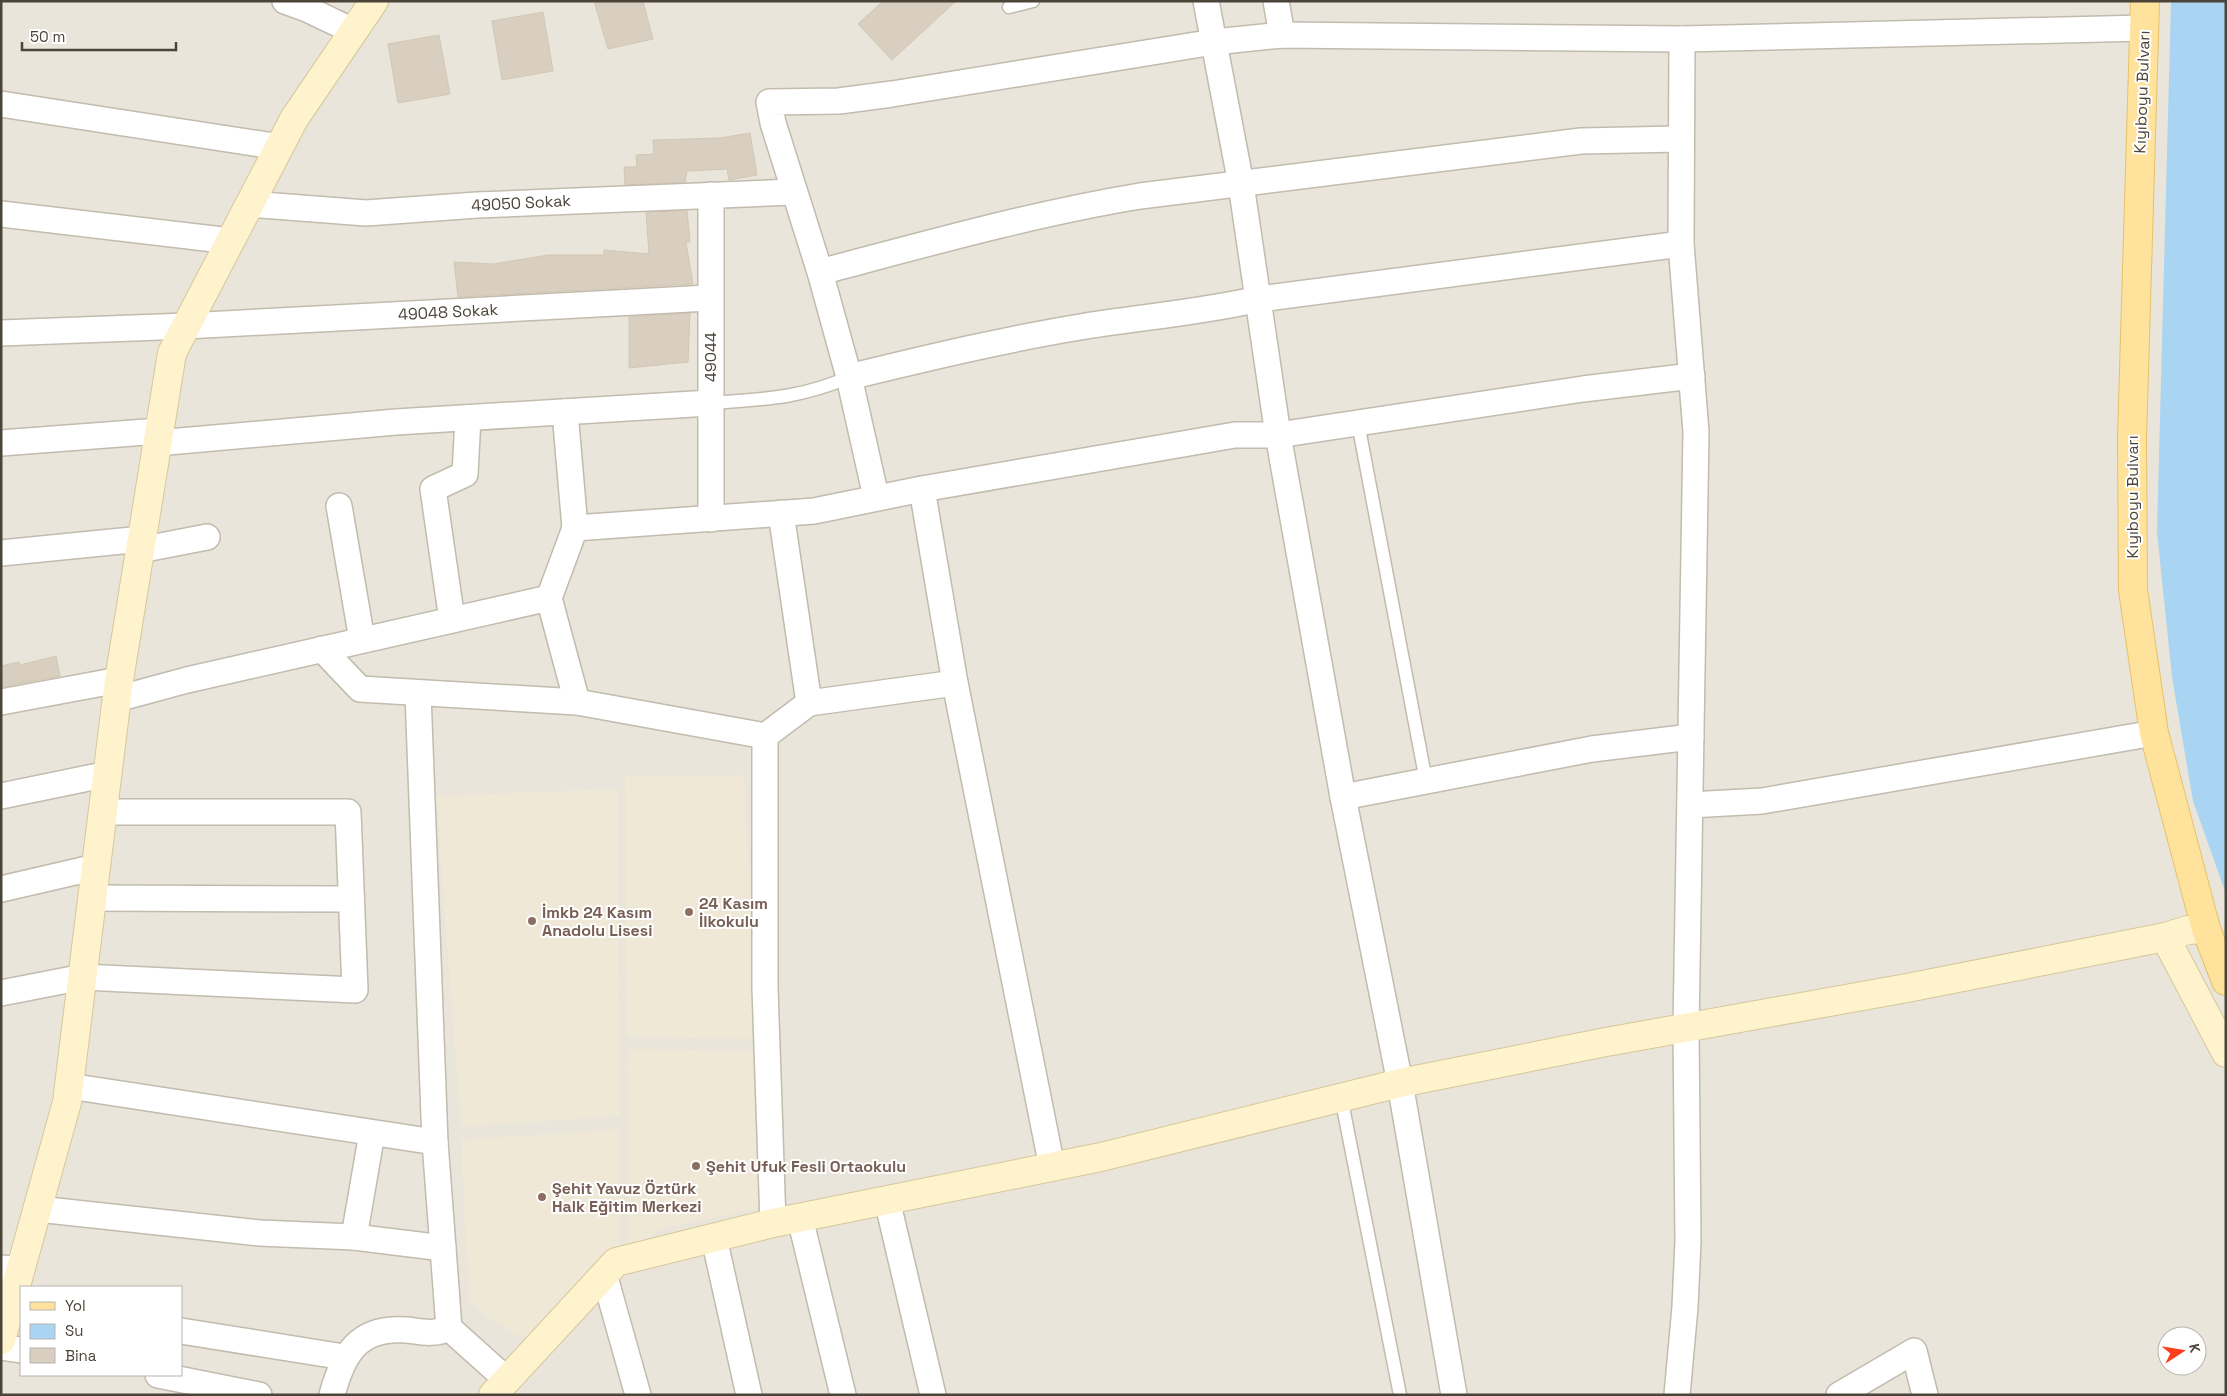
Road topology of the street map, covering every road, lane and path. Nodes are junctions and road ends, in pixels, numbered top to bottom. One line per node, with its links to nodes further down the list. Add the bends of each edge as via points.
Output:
1 (285, 1): 9 (street)
2 (374, 1): 9 (main road)
3 (1033, 1): 7 (lane)
4 (1206, 1): 12 (street)
5 (1276, 1): 10 (street)
6 (2145, 1): 8 (main road, Kıyıboyu Bulvarı)
7 (1009, 7)
8 (2144, 28): 11 (street); 56 (main road, Kıyıboyu Bulvarı, via 2132,438 2133,590)
9 (354, 31): 15 (main road, via 294,119)
10 (1282, 34): 11 (street); 12 (street)
11 (1682, 39): 14 (street)
12 (1214, 42): 16 (street); 17 (street, via 892,94 839,100 769,102)
13 (1, 104): 15 (street)
14 (1680, 139): 16 (street, via 1581,140); 22 (street)
15 (280, 147): 19 (main road)
16 (1241, 184): 23 (street, via 1071,208); 25 (street)
17 (794, 192): 18 (street, 49050 Sokak); 23 (street)
18 (711, 195): 19 (street, 49050 Sokak, via 477,204 366,213); 24 (street, 49044)
19 (250, 204): 21 (main road)
20 (1, 214): 21 (street)
21 (231, 241): 26 (main road)
22 (1681, 244): 25 (street); 28 (street)
23 (820, 272): 29 (street)
24 (709, 298): 26 (street, 49048 Sokak); 30 (street, 49044)
25 (1259, 300): 29 (street, via 998,342); 34 (street)
26 (186, 326): 27 (street, 49048 Sokak); 35 (main road, via 172,353)
27 (1, 333)
28 (1692, 376): 33 (street); 58 (street, via 1696,432)
29 (849, 377): 30 (lane, via 790,397); 38 (street)
30 (710, 403): 31 (street); 41 (street, 49044)
31 (565, 412): 32 (street); 42 (street)
32 (468, 418): 35 (street); 47 (street, via 465,474 433,489)
33 (1358, 423): 34 (street); 60 (lane)
34 (1278, 435): 37 (street, via 1235,435); 62 (street)
35 (158, 437): 36 (street); 44 (main road)
36 (1, 443)
37 (922, 489): 38 (street); 50 (street)
38 (876, 497): 40 (street, via 814,511)
39 (339, 506): 48 (street)
40 (781, 513): 41 (street); 55 (street)
41 (711, 519): 42 (street)
42 (575, 528): 46 (street)
43 (207, 537): 44 (street)
44 (141, 544): 45 (street); 51 (main road)
45 (1, 553)
46 (548, 598): 47 (street); 54 (street)
47 (452, 620): 48 (street)
48 (362, 640): 49 (street)
49 (322, 649): 51 (street, via 187,680); 52 (street, via 360,689)
50 (955, 683): 55 (street); 81 (street)
51 (118, 689): 53 (street); 59 (main road)
52 (418, 694): 54 (street); 80 (street)
53 (1, 702)
54 (577, 702): 57 (street)
55 (808, 703): 57 (street)
56 (2154, 732): 63 (street, via 1762,801); 69 (main road, Kıyıboyu Bulvarı)
57 (764, 736): 85 (street, via 765,988)
58 (1691, 737): 60 (street, via 1592,749); 63 (street)
59 (108, 774): 61 (street); 64 (main road)
60 (1426, 781): 62 (street)
61 (1, 796)
62 (1343, 797): 76 (street)
63 (1690, 805): 74 (street)
64 (103, 812): 65 (main road); 68 (street, via 348,812)
65 (96, 867): 66 (street); 67 (main road)
66 (1, 889)
67 (92, 898): 68 (street); 71 (main road)
68 (351, 900): 71 (street, via 355,990)
69 (2206, 929): 70 (main road); 72 (main road, Kıyıboyu Bulvarı)
70 (2165, 937): 74 (main road); 75 (main road)
71 (83, 977): 73 (street); 77 (main road)
72 (2226, 980)
73 (1, 993)
74 (1686, 1029): 76 (main road); 108 (street, via 1688,1241)
75 (2226, 1053)
76 (1400, 1083): 78 (main road); 107 (street)
77 (69, 1086): 79 (street); 83 (main road)
78 (1341, 1098): 81 (main road); 106 (lane)
79 (372, 1133): 80 (street); 86 (street)
80 (435, 1142): 88 (street)
81 (1052, 1167): 82 (main road)
82 (887, 1200): 84 (main road); 105 (street)
83 (38, 1209): 86 (street, via 260,1233); 89 (main road)
84 (800, 1218): 85 (main road); 104 (street)
85 (773, 1223): 87 (main road)
86 (354, 1237): 88 (street)
87 (714, 1238): 90 (main road, via 616,1262); 103 (street)
88 (443, 1248): 92 (street)
89 (11, 1269): 91 (main road)
90 (604, 1274): 99 (main road); 102 (street)
91 (16, 1306): 94 (main road)
92 (449, 1328): 97 (street, via 434,1333 397,1329 376,1333 358,1343); 99 (street)
93 (182, 1331): 97 (street)
94 (1, 1340)
95 (1, 1347): 96 (street)
96 (20, 1350)
97 (344, 1357): 101 (street)
98 (163, 1376): 100 (street)
99 (500, 1387)
100 (259, 1395)
101 (332, 1395)
102 (638, 1395)
103 (749, 1395)
104 (843, 1395)
105 (933, 1395)
106 (1400, 1395)
107 (1454, 1395)
108 (1677, 1395)
109 (1839, 1395): 110 (street, via 1914,1351)
110 (1925, 1395)

